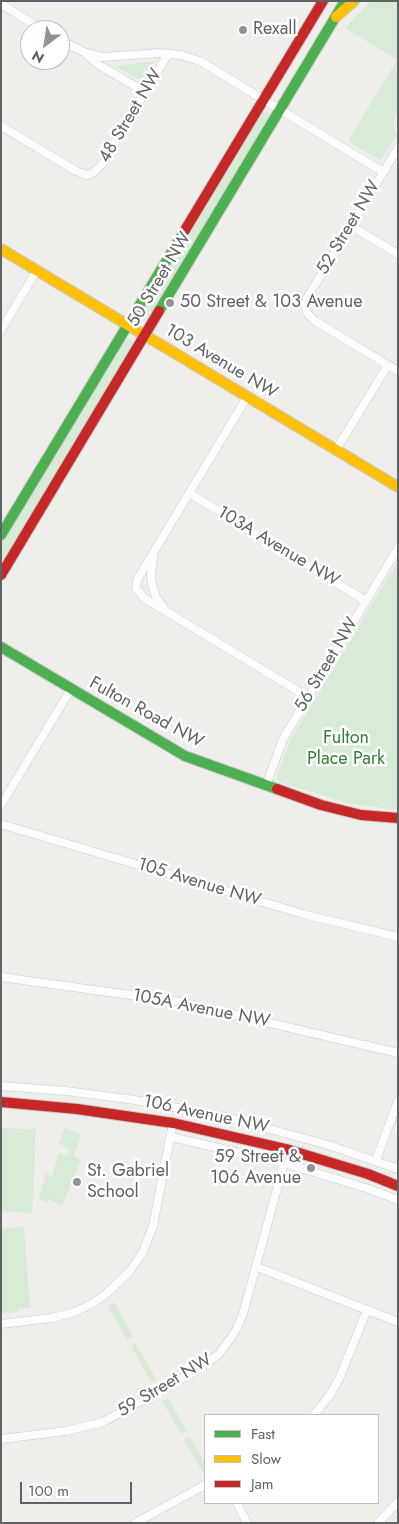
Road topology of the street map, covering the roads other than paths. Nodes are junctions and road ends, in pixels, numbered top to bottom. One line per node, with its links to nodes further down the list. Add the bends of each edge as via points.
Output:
1 (323, 1): 11 (main road, 50 Street NW)
2 (345, 1): 5 (main road, 50 Street NW)
3 (354, 1): 5 (main road)
4 (1, 4): 6 (street)
5 (336, 17): 12 (main road, 50 Street NW)
6 (27, 20)
7 (70, 45): 8 (street)
8 (86, 53): 9 (street, via 112,58); 10 (street, via 99,65)
9 (168, 54): 10 (street, 48 Street NW); 11 (street, via 200,61)
10 (145, 92): 13 (street, 48 Street NW, via 100,168 90,174 76,171)
11 (264, 99): 12 (street); 20 (main road, 50 Street NW)
12 (280, 110): 15 (street); 22 (main road, 50 Street NW)
13 (1, 126)
14 (398, 148): 15 (street, 52 Street NW)
15 (383, 172): 16 (street, 52 Street NW)
16 (351, 226): 18 (street); 23 (street, 52 Street NW, via 307,298 307,313 315,321)
17 (1, 249): 19 (main road, 103 Avenue NW)
18 (398, 254)
19 (37, 270): 20 (main road, 103 Avenue NW); 21 (street)
20 (127, 325): 22 (main road, 103 Avenue NW); 29 (main road, 50 Street NW)
21 (1, 330)
22 (145, 336): 25 (main road, 103 Avenue NW); 32 (main road, 50 Street NW)
23 (388, 364): 24 (street); 26 (street)
24 (398, 371)
25 (247, 397): 26 (main road, 103 Avenue NW); 28 (street)
26 (336, 450): 27 (main road, 103 Avenue NW)
27 (398, 487)
28 (189, 494): 31 (street); 33 (street, 103A Avenue NW)
29 (1, 535)
30 (398, 548): 33 (street, 56 Street NW)
31 (155, 550): 34 (street, via 151,565 152,584 156,597); 34 (street, via 137,580 136,588 144,598)
32 (1, 575)
33 (366, 601): 37 (street, 56 Street NW)
34 (167, 612): 37 (street)
35 (1, 647): 36 (main road, Fulton Road NW)
36 (71, 690): 38 (main road, Fulton Road NW, via 177,752); 39 (street)
37 (308, 697): 38 (street, 56 Street NW, via 280,746)
38 (266, 786): 40 (main road, Fulton Road NW, via 347,812)
39 (1, 805)
40 (398, 818)
41 (1, 824): 42 (street, 105 Avenue NW, via 303,914)
42 (398, 937)
43 (1, 977): 44 (street, 105A Avenue NW, via 180,1002)
44 (398, 1053)
45 (1, 1086): 50 (street, 106 Avenue NW, via 135,1100 221,1116)
46 (398, 1101): 50 (street)
47 (1, 1102): 48 (main road, 106 Avenue NW)
48 (173, 1123): 49 (street); 53 (main road, 106 Avenue NW, via 286,1149)
49 (171, 1137): 51 (street, 106 Avenue NW); 58 (street, via 150,1235 142,1254 126,1276 95,1302 75,1312)
50 (376, 1160): 52 (street, 106 Avenue NW)
51 (284, 1163): 54 (street, 106 Avenue NW); 55 (street, 59 Street NW)
52 (398, 1169)
53 (398, 1186)
54 (398, 1200)
55 (257, 1267): 56 (street); 60 (street, 59 Street NW, via 239,1324 219,1354 204,1366 103,1422 66,1431)
56 (367, 1310): 57 (street); 59 (street, via 339,1379)
57 (398, 1322)
58 (1, 1324)
59 (315, 1414)
60 (1, 1439)
61 (204, 1486): 64 (street)
62 (398, 1502): 66 (street)
63 (238, 1504): 65 (street)
64 (135, 1523)
65 (247, 1523)
66 (378, 1523)

